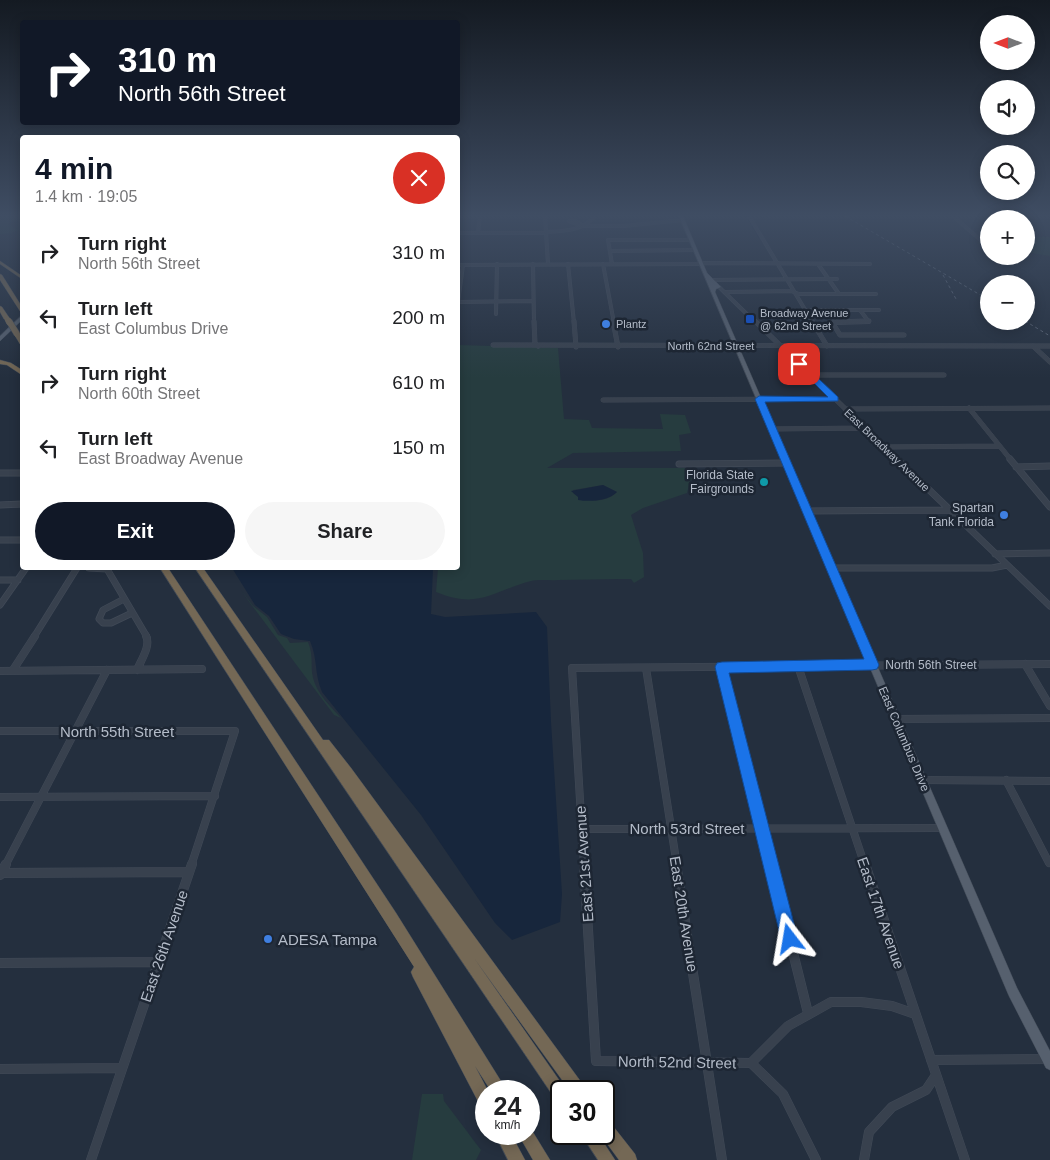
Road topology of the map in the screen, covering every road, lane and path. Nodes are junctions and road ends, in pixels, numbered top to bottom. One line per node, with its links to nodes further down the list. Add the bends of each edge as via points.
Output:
1 (462, 270): 14 (street)
2 (498, 270): 23 (street)
3 (533, 270): 21 (street)
4 (569, 270): 45 (street)
5 (605, 270): 38 (street)
6 (703, 270): 13 (main road, East Columbus Drive)
7 (781, 270): 10 (street)
8 (822, 270): 11 (street)
9 (0, 276): 24 (highway)
10 (787, 279): 11 (street); 13 (street); 18 (street)
11 (829, 279): 12 (street); 19 (street)
12 (837, 279)
13 (710, 282): 15 (main road, East Broadway Avenue); 16 (main road, East Columbus Drive)
14 (460, 287)
15 (719, 287): 16 (main road); 17 (street, East Broadway Avenue)
16 (713, 292): 39 (main road, East Columbus Drive)
17 (724, 292): 18 (street); 40 (street, East Broadway Avenue)
18 (795, 292): 19 (street); 27 (street)
19 (840, 294): 20 (street)
20 (876, 294)
21 (533, 301): 23 (street); 37 (street, via 535,344)
22 (460, 302): 23 (street)
23 (496, 302): 30 (street)
24 (20, 307)
25 (0, 308): 35 (highway, bridge)
26 (20, 310): 32 (main road)
27 (806, 310): 28 (street); 42 (street)
28 (860, 310): 29 (street); 33 (street, via 869,322 832,322 840,335)
29 (879, 310)
30 (496, 314)
31 (20, 320): 34 (main road)
32 (0, 334)
33 (904, 335)
34 (0, 339)
35 (20, 339)
36 (493, 345): 37 (street, North 62nd Street)
37 (538, 346): 45 (street, North 62nd Street)
38 (618, 346): 39 (street, North 62nd Street); 45 (street, North 62nd Street)
39 (736, 346): 40 (street, North 62nd Street); 54 (main road, East Columbus Drive)
40 (780, 346): 41 (street, North 62nd Street); 46 (street, East Broadway Avenue)
41 (794, 346): 42 (street, North 62nd Street); 46 (street)
42 (827, 346): 43 (street, North 62nd Street)
43 (1033, 346): 44 (street, North 62nd Street); 49 (street)
44 (1050, 346)
45 (576, 347)
46 (787, 353): 52 (street, East Broadway Avenue)
47 (0, 357): 50 (highway)
48 (0, 362): 51 (highway)
49 (1050, 362)
50 (20, 371)
51 (20, 372)
52 (810, 374): 53 (street); 55 (street, East Broadway Avenue)
53 (944, 375)
54 (759, 399): 55 (street); 56 (street); 61 (main road, East Columbus Drive)
55 (835, 399): 59 (street, East Broadway Avenue)
56 (603, 400)
57 (969, 408): 58 (street); 59 (street); 62 (street)
58 (1050, 408)
59 (845, 409): 60 (street, East Broadway Avenue)
60 (865, 428): 61 (street); 63 (street, East Broadway Avenue)
61 (772, 429): 65 (main road, East Columbus Drive)
62 (999, 446): 63 (street); 67 (street)
63 (884, 447): 73 (street, East Broadway Avenue)
64 (679, 464): 65 (street)
65 (787, 464): 74 (main road, East Columbus Drive)
66 (1050, 466): 67 (street)
67 (1016, 467): 72 (street)
68 (0, 473): 69 (street)
69 (20, 473)
70 (20, 504): 71 (street)
71 (0, 505)
72 (1050, 507)
73 (949, 510): 74 (street); 78 (street, East Broadway Avenue)
74 (806, 511): 80 (main road, East Columbus Drive)
75 (0, 540): 76 (street)
76 (20, 540)
77 (1050, 553): 78 (street)
78 (995, 554): 79 (street, East Broadway Avenue)
79 (1007, 565): 80 (street, via 992,568); 90 (street, East Broadway Avenue)
80 (831, 568): 94 (main road, East Columbus Drive)
81 (25, 570): 87 (street)
82 (76, 570): 100 (street)
83 (107, 570): 88 (street)
84 (165, 570): 125 (highway)
85 (200, 570): 105 (highway)
86 (0, 580): 87 (street)
87 (18, 580): 89 (street)
88 (124, 599): 91 (street); 91 (street, via 103,610 100,622 111,623)
89 (0, 605)
90 (1050, 606)
91 (132, 612): 102 (street, via 148,639)
92 (1025, 664): 93 (street, North 56th Street); 94 (street, North 56th Street); 104 (street)
93 (1050, 664)
94 (872, 665): 95 (street, North 56th Street); 107 (main road, East Columbus Drive)
95 (798, 666): 96 (street, North 56th Street); 119 (street, East 17th Avenue)
96 (722, 667): 98 (street, North 56th Street); 118 (street)
97 (572, 668): 98 (street, North 56th Street); 121 (street, East 21st Avenue)
98 (646, 668): 117 (street, East 20th Avenue)
99 (202, 669): 102 (street)
100 (13, 670): 101 (street); 103 (street)
101 (106, 670): 102 (street); 109 (street)
102 (137, 670)
103 (0, 671)
104 (1050, 706)
105 (303, 717): 139 (highway); 140 (highway, via 348,772)
106 (1050, 718): 107 (street)
107 (895, 719): 111 (main road, East Columbus Drive)
108 (0, 731): 109 (street, North 55th Street)
109 (75, 731): 110 (street, North 55th Street); 114 (street)
110 (235, 731): 115 (street, East 26th Avenue)
111 (922, 780): 112 (street); 120 (main road, East Columbus Drive)
112 (1006, 780): 113 (street); 122 (street)
113 (1050, 781)
114 (41, 796): 115 (street); 116 (street); 124 (street)
115 (215, 796): 123 (street, East 26th Avenue)
116 (0, 797)
117 (671, 828): 118 (street, North 53rd Street); 121 (street, North 53rd Street); 133 (street, East 20th Avenue)
118 (762, 828): 119 (street, North 53rd Street); 128 (street)
119 (853, 828): 120 (street, North 53rd Street); 129 (street, East 17th Avenue)
120 (942, 828): 132 (main road, East Columbus Drive, via 1013,992)
121 (582, 829): 131 (street, East 21st Avenue)
122 (1049, 863)
123 (189, 872): 124 (street); 126 (street, East 26th Avenue)
124 (0, 874)
125 (391, 918): 138 (highway); 141 (highway)
126 (158, 962): 127 (street); 135 (street, East 26th Avenue)
127 (0, 963)
128 (808, 1013): 129 (street, North 52nd Street, via 831,1002 861,1002 892,1006); 134 (street, North 52nd Street, via 788,1026)
129 (915, 1014): 130 (street, East 17th Avenue)
130 (931, 1060): 132 (street); 137 (street, East 17th Avenue)
131 (596, 1061): 133 (street, North 52nd Street)
132 (1049, 1061)
133 (707, 1062): 134 (street, North 52nd Street); 151 (street, East 20th Avenue)
134 (751, 1063): 152 (street, via 783,1094)
135 (122, 1068): 136 (street); 146 (street, East 26th Avenue)
136 (0, 1069)
137 (936, 1075): 153 (street, via 926,1090 892,1106 869,1132); 154 (street, East 17th Avenue)
138 (492, 1080)
139 (551, 1080)
140 (571, 1080)
141 (475, 1081)
142 (615, 1141): 150 (highway)
143 (509, 1145): 147 (highway)
144 (533, 1145): 148 (highway)
145 (597, 1145): 149 (highway)
146 (91, 1160)
147 (517, 1160)
148 (542, 1160)
149 (607, 1160)
150 (629, 1160)
151 (722, 1160)
152 (816, 1160)
153 (864, 1160)
154 (964, 1160)

